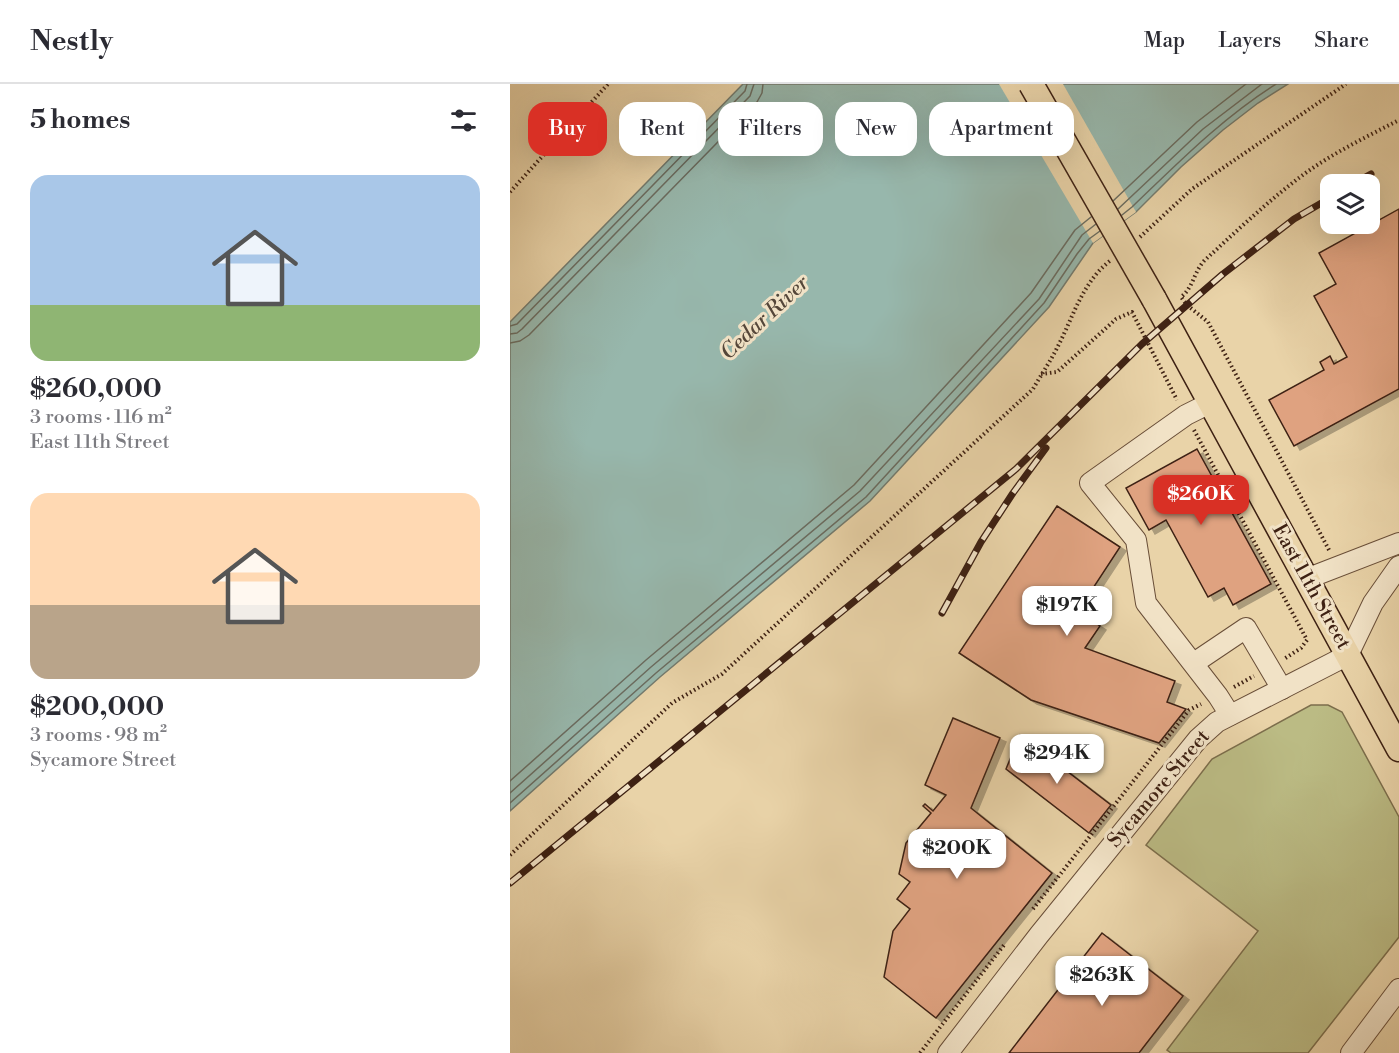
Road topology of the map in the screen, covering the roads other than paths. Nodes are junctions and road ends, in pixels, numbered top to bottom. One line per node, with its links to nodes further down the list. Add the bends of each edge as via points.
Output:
1 (1031, 84): 2 (main road, East 11th Street, bridge)
2 (1210, 403): 5 (main road, East 11th Street); 7 (street, via 1090,483 1136,540 1146,603)
3 (1399, 543): 5 (street)
4 (1399, 566): 6 (street, via 1374,603)
5 (1306, 579): 6 (main road, East 11th Street)
6 (1348, 655): 8 (street, Sycamore Street); 10 (main road, East 11th Street)
7 (1194, 663): 8 (street, via 1246,628); 9 (street)
8 (1282, 689): 9 (street, Sycamore Street)
9 (1230, 715): 12 (street, Sycamore Street, via 1198,739)
10 (1399, 749)
11 (1399, 989): 13 (street)
12 (948, 1053)
13 (1351, 1053)

